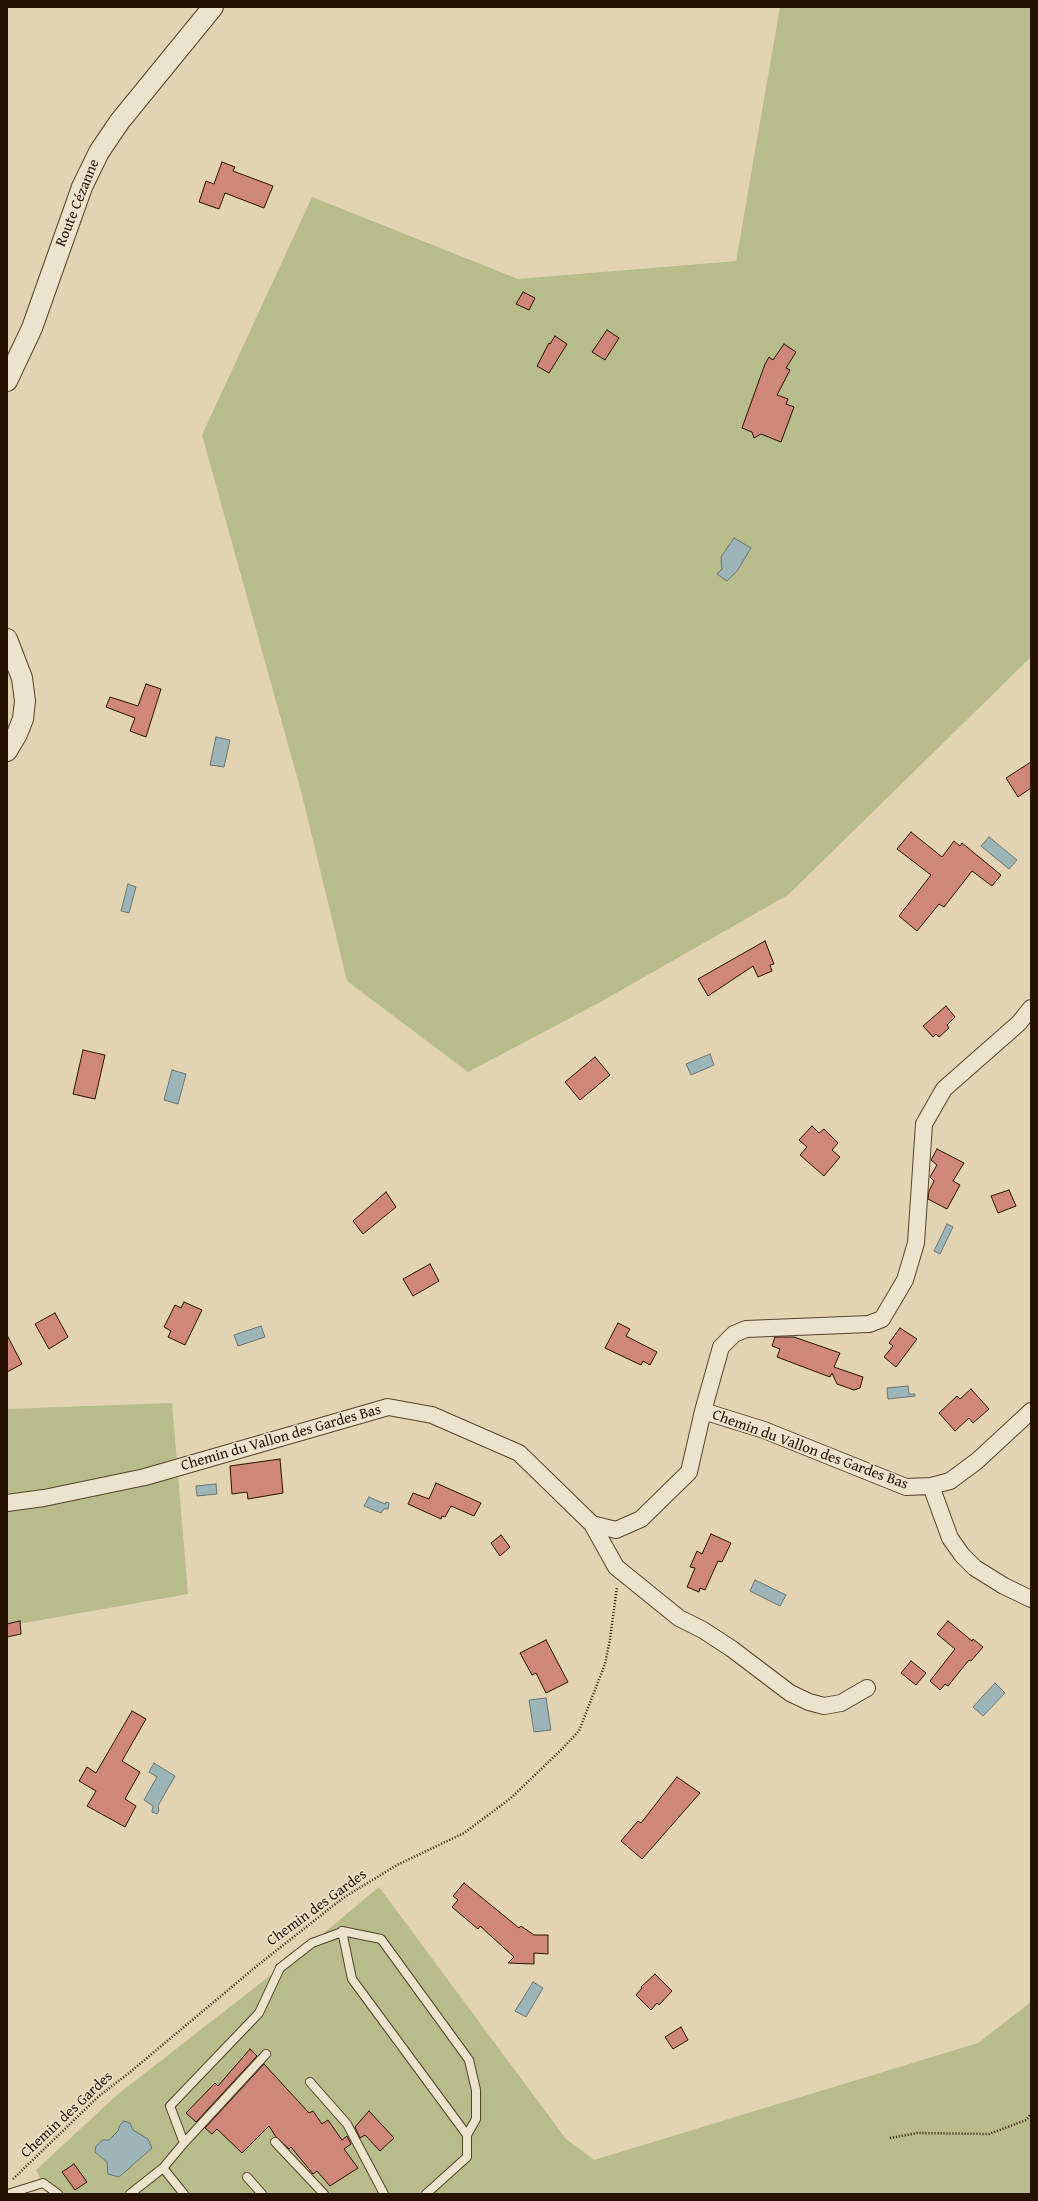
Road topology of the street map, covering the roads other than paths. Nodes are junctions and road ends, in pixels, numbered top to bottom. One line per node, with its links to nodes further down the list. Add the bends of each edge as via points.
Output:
1 (212, 7): 2 (street, Route Cézanne, via 120,121 99,152 82,187 32,328)
2 (7, 382)
3 (7, 639): 4 (street, via 22,678 25,701 23,719)
4 (7, 751)
5 (1031, 1008): 6 (street, via 1020,1023 944,1089 924,1124 916,1243 905,1280 882,1319 868,1324 746,1329 734,1334 721,1347)
6 (703, 1411): 8 (street, Chemin du Vallon des Gardes Bas, via 764,1430 906,1487); 10 (street, Chemin du Vallon des Gardes Bas, via 689,1472 641,1519 616,1530)
7 (1028, 1413): 8 (street, Chemin du Vallon des Gardes Bas, via 966,1469 950,1481)
8 (931, 1486): 11 (street, via 950,1538 962,1555 975,1568)
9 (7, 1503): 10 (street, Chemin du Vallon des Gardes Bas, via 145,1477 388,1407 432,1414 519,1453)
10 (592, 1524): 12 (street, Chemin du Vallon des Gardes Bas, via 616,1567 679,1618 702,1630 790,1693 824,1706 841,1703)
11 (1031, 1599)
12 (867, 1688)
13 (342, 1932): 16 (lane, via 352,1979); 16 (lane, via 381,1939 469,2060 476,2090 476,2119); 18 (lane, via 312,1943 280,1968 259,2014 170,2106)
14 (266, 2054): 18 (lane)
15 (310, 2082): 27 (lane, via 347,2124)
16 (467, 2135): 28 (lane, via 467,2156)
17 (275, 2142): 26 (lane)
18 (184, 2143): 19 (lane)
19 (162, 2168): 23 (lane); 24 (lane)
20 (247, 2177): 25 (lane)
21 (8, 2194): 22 (lane, via 43,2183)
22 (58, 2194)
23 (130, 2194)
24 (184, 2194)
25 (262, 2194)
26 (324, 2194)
27 (384, 2194)
28 (426, 2194)

